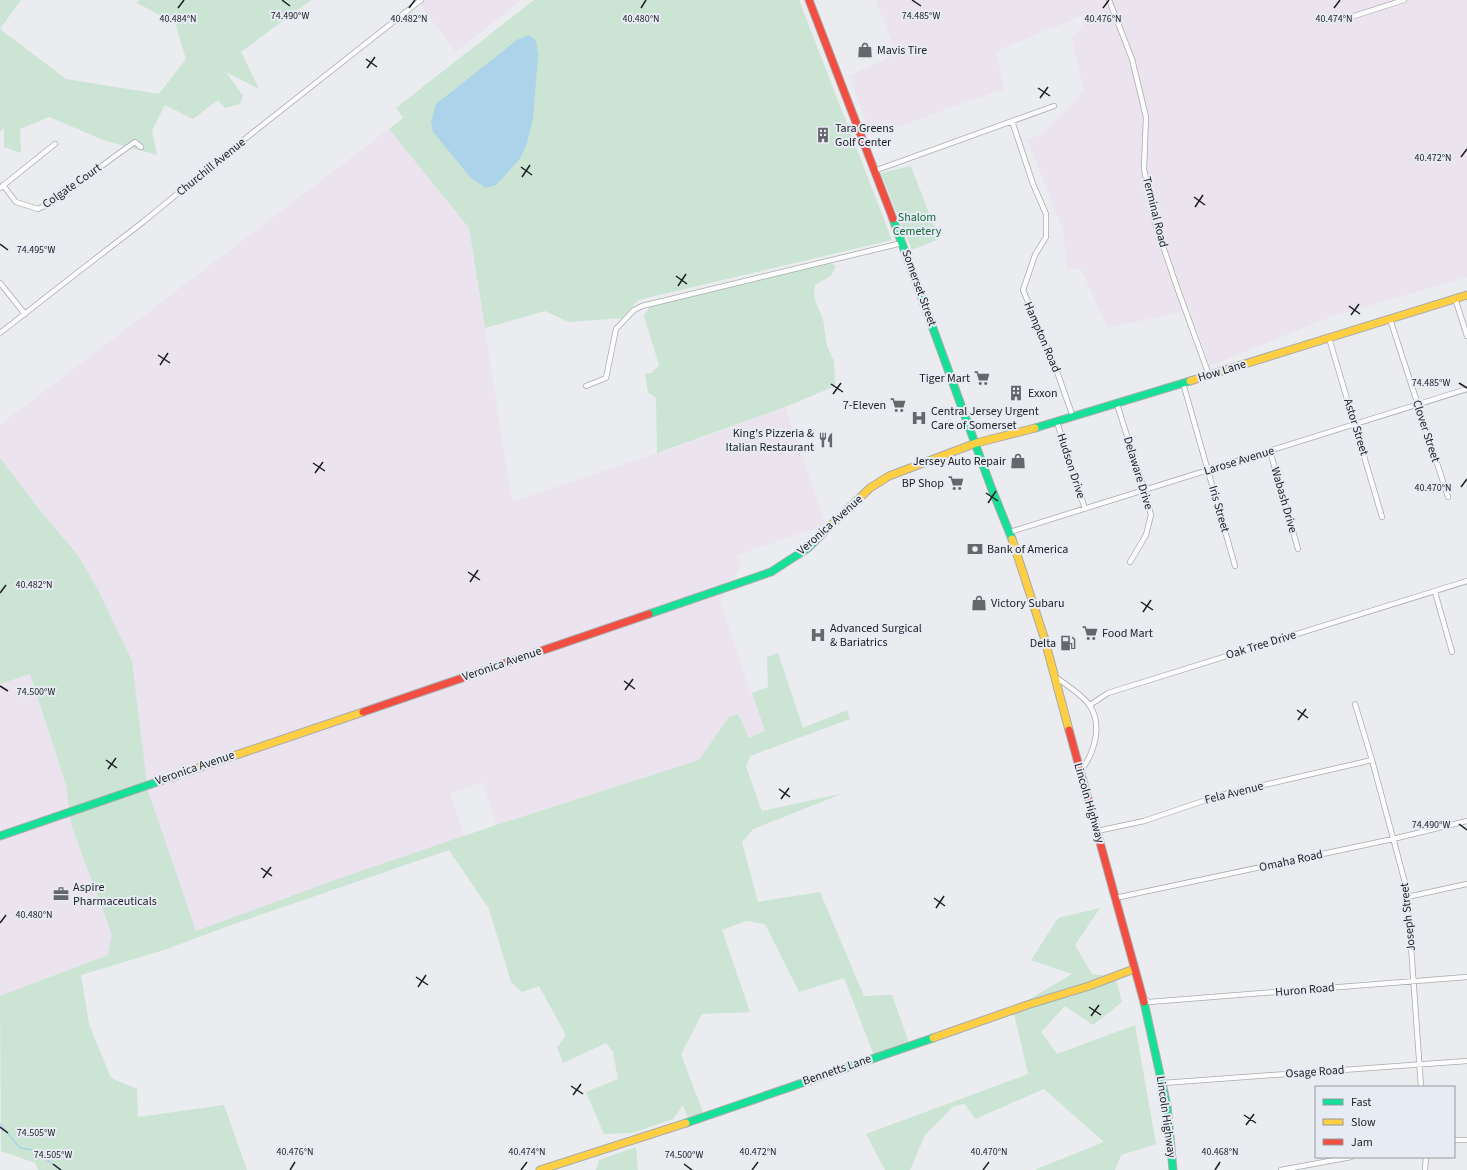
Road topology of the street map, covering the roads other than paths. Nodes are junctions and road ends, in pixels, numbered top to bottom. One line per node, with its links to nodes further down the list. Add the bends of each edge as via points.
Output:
1 (421, 0): 16 (street, Churchill Avenue)
2 (809, 0): 10 (main road, Somerset Street)
3 (1109, 0): 21 (street, Terminal Road, via 1132,59 1146,117 1144,169 1155,223)
4 (1404, 0): 5 (street, via 1348,18)
5 (1331, 16)
6 (1054, 106): 7 (street)
7 (1012, 121): 10 (street); 27 (street, Hampton Road, via 1046,214 1046,237 1035,255 1023,290)
8 (55, 144): 11 (street)
9 (141, 147): 11 (street, Colgate Court, via 135,142 51,203 38,209 16,202)
10 (874, 171): 12 (main road, Somerset Street)
11 (1, 187)
12 (902, 243): 23 (street, via 642,306 634,310 616,329 606,378); 30 (main road, Somerset Street)
13 (0, 283): 16 (street)
14 (1467, 295): 15 (main road, How Lane)
15 (1455, 298): 17 (main road, How Lane); 19 (street)
16 (25, 314): 18 (street, Churchill Avenue)
17 (1390, 319): 20 (main road, How Lane); 26 (street, Clover Street)
18 (0, 333)
19 (1467, 336)
20 (1329, 338): 21 (main road, How Lane); 29 (street, Astor Street)
21 (1209, 375): 22 (main road, How Lane)
22 (1183, 383): 25 (main road, How Lane); 32 (street, Iris Street)
23 (586, 386)
24 (1467, 390): 26 (street, Larose Avenue)
25 (1117, 404): 27 (main road, How Lane); 33 (street, Delaware Drive)
26 (1418, 405): 29 (street, Larose Avenue); 34 (street, Clover Street)
27 (1073, 417): 28 (main road, How Lane)
28 (1057, 422): 30 (main road, How Lane); 35 (street, Hudson Drive)
29 (1355, 424): 31 (street, Larose Avenue); 36 (street, Astor Street)
30 (976, 443): 37 (main road, Lincoln Highway); 51 (main road, Veronica Avenue, via 880,481 808,548 771,572)
31 (1270, 451): 32 (street, Larose Avenue); 38 (street, Wabash Drive)
32 (1208, 470): 33 (street, Larose Avenue); 40 (street, Iris Street)
33 (1144, 490): 35 (street, Larose Avenue); 39 (street, Delaware Drive, via 1151,517 1146,534)
34 (1448, 497)
35 (1085, 509): 37 (street, Larose Avenue)
36 (1382, 517)
37 (1010, 532): 44 (main road, Lincoln Highway)
38 (1298, 549)
39 (1130, 562)
40 (1236, 566)
41 (1467, 582): 42 (street, Oak Tree Drive)
42 (1435, 592): 43 (street); 46 (street, Oak Tree Drive, via 1108,693)
43 (1452, 652)
44 (1054, 675): 46 (street); 48 (main road, Lincoln Highway)
45 (1355, 704): 47 (street, Joseph Street)
46 (1090, 705): 48 (street, via 1097,722 1096,737 1088,762)
47 (1372, 760): 50 (street, Fela Avenue, via 1220,794 1144,821); 52 (street, Joseph Street)
48 (1080, 772): 50 (main road, Lincoln Highway)
49 (1467, 821): 52 (street, Omaha Road)
50 (1097, 831): 55 (main road, Lincoln Highway)
51 (0, 836)
52 (1393, 839): 54 (street, Joseph Street); 55 (street, Omaha Road)
53 (1467, 884): 54 (street)
54 (1407, 897): 58 (street, Joseph Street)
55 (1115, 898): 56 (main road, Lincoln Highway)
56 (1134, 969): 59 (main road, Lincoln Highway); 68 (main road, Bennetts Lane)
57 (1467, 977): 58 (street, Huron Road)
58 (1414, 981): 59 (street, Huron Road, via 1149,1002); 61 (street, Joseph Street)
59 (1143, 999): 62 (main road, Lincoln Highway)
60 (1467, 1061): 61 (street, Osage Road)
61 (1420, 1064): 62 (street, Osage Road); 63 (street, Joseph Street)
62 (1163, 1083): 69 (main road, Lincoln Highway)
63 (1421, 1086)
64 (1455, 1140): 65 (street)
65 (1467, 1140)
66 (1346, 1158): 70 (street)
67 (1426, 1158): 71 (street)
68 (540, 1170)
69 (1173, 1170)
70 (1281, 1170)
71 (1425, 1170)

